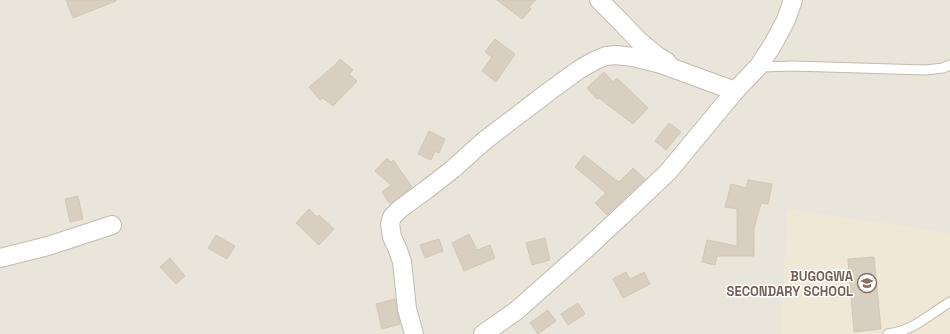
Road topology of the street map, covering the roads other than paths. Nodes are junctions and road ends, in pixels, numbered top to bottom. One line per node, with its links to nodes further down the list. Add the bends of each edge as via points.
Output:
1 (599, 0): 5 (street, via 638,40)
2 (793, 0): 4 (street, via 786,20)
3 (950, 66): 4 (lane, via 926,70)
4 (758, 67): 6 (street)
5 (683, 72): 6 (street); 11 (street, via 624,56 606,56 596,60 551,90 395,214 390,224 392,237 402,262 407,309)
6 (735, 91): 12 (street, via 668,172 586,249 516,310)
7 (112, 225): 8 (street, via 48,246)
8 (0, 258)
9 (950, 302): 10 (lane)
10 (917, 325): 13 (lane); 14 (lane)
11 (414, 334)
12 (483, 334)
13 (888, 334)
14 (920, 334)

